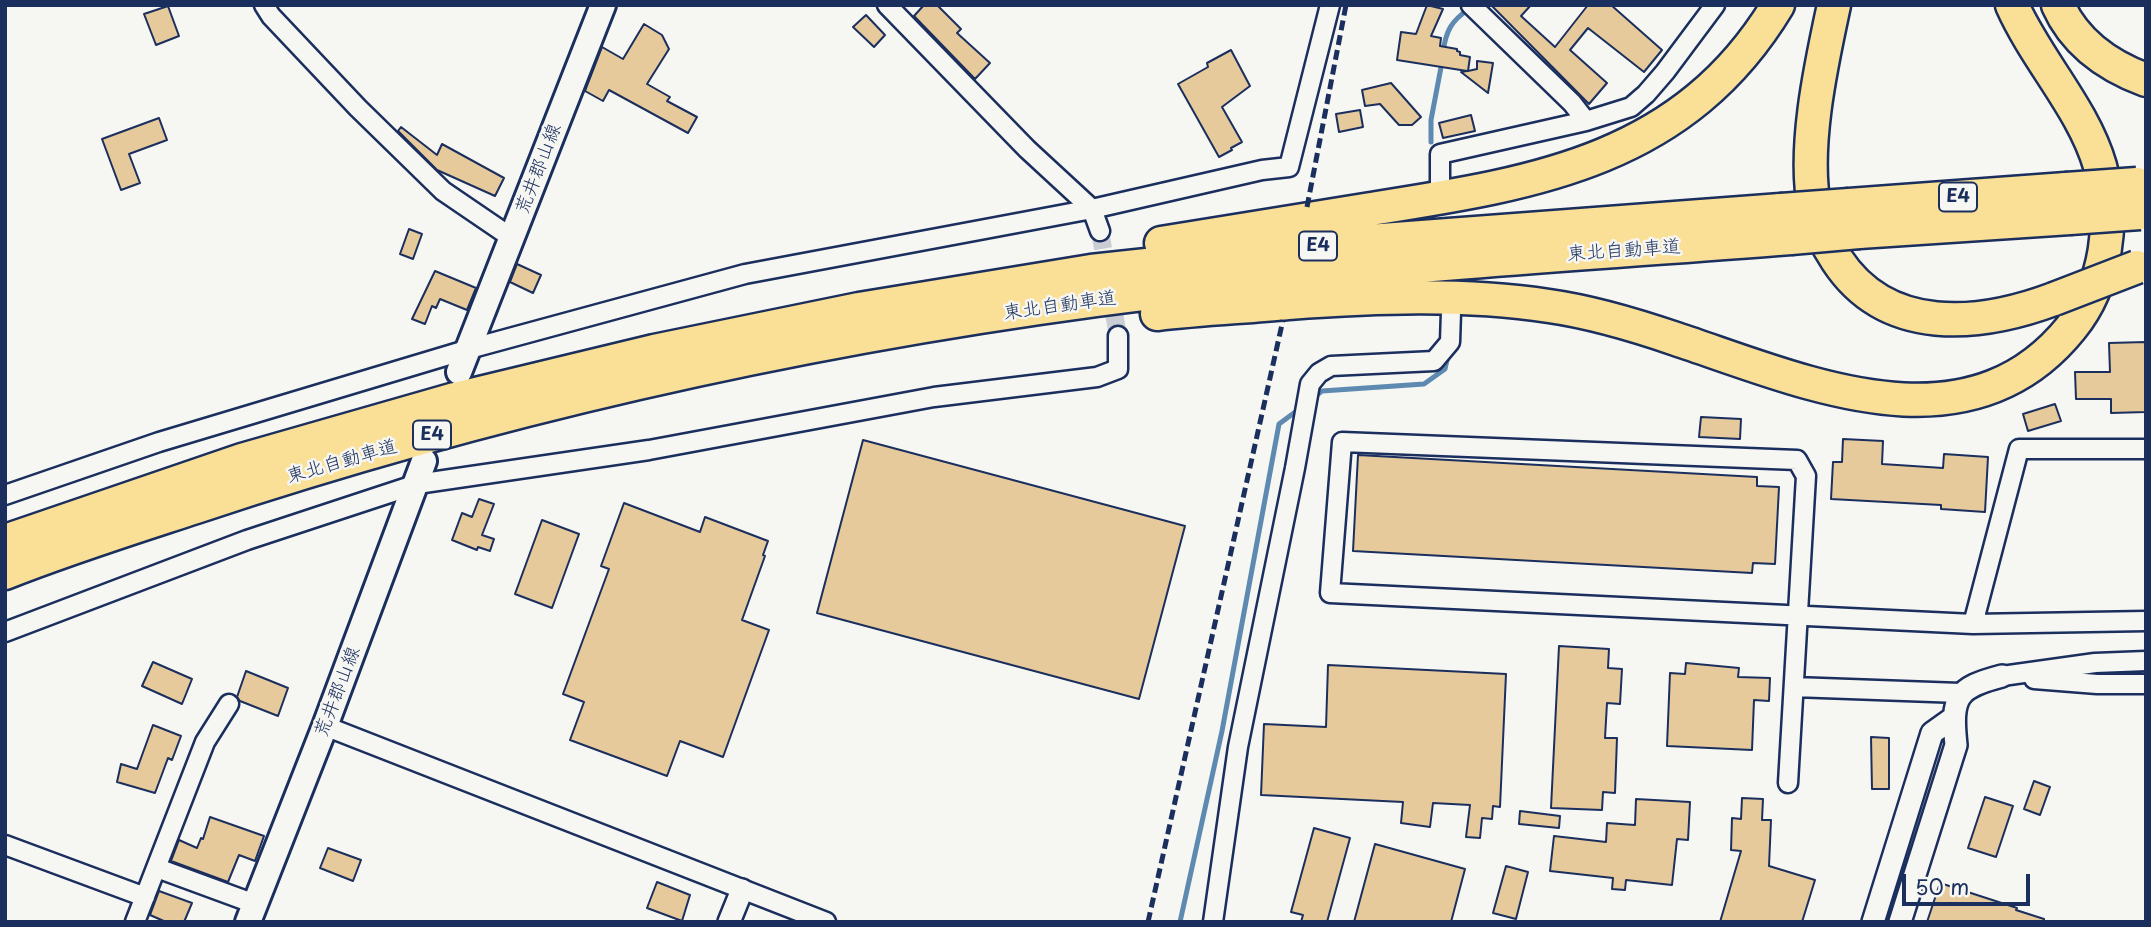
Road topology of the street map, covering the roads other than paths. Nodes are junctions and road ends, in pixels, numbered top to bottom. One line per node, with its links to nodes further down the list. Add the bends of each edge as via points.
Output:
1 (264, 5): 17 (street, via 358,108 443,191)
2 (603, 5): 17 (main road, 荒井郡山線)
3 (887, 5): 15 (street)
4 (1330, 5): 15 (street, via 1289,167)
5 (1471, 5): 12 (street)
6 (1715, 5): 12 (street, via 1641,100)
7 (1778, 5): 20 (highway, via 1747,52 1684,111 1640,139 1567,170 1519,184 1087,255 971,279)
8 (1834, 5): 18 (highway, bridge, via 1816,104 1812,186 1821,232 1856,284 1892,307 1941,320 2022,311)
9 (2012, 5): 20 (highway, via 2090,142 2106,197 2107,235 2102,268 2078,320 2038,362 1977,392 1926,400 1870,397 1801,382 1586,312 1446,297 1388,296 1177,312 984,335)
10 (2059, 5): 11 (highway, via 2094,53)
11 (2146, 80)
12 (1586, 121): 13 (street, via 1440,154)
13 (1440, 185)
14 (2142, 198): 20 (highway, 東北自動車道 / E4, bridge, via 1786,224 1441,234 1091,271)
15 (1092, 209): 16 (street); 22 (street, via 745,274)
16 (1100, 230)
17 (512, 237): 22 (main road, 荒井郡山線)
18 (2141, 266)
19 (1451, 313): 50 (street, via 1450,342 1434,361 1331,366 1310,384 1238,747)
20 (864, 323): 27 (highway, 東北自動車道 / E4, via 681,345 455,399 242,460); 28 (highway, 東北自動車道 / E4, via 662,379 443,432 257,487)
21 (1118, 336): 25 (street, via 1118,369 1097,377 933,397 649,450)
22 (469, 349): 23 (main road, 荒井郡山線); 26 (street, via 159,442)
23 (459, 372)
24 (2146, 449): 31 (street, via 2019,449)
25 (420, 472): 32 (street); 40 (main road, 荒井郡山線)
26 (5, 495)
27 (5, 541)
28 (5, 573)
29 (1798, 616): 29 (street, via 1806,476 1797,460 1342,442 1330,593); 31 (street); 36 (street)
30 (2146, 621): 31 (street)
31 (1973, 624)
32 (5, 632)
33 (2146, 661): 34 (street)
34 (2002, 676): 35 (street); 37 (street, via 1975,683)
35 (2146, 684)
36 (1794, 687): 37 (street); 41 (street)
37 (1960, 693): 39 (street)
38 (229, 704): 43 (street, via 205,742)
39 (1953, 718): 51 (street, via 1933,733); 52 (street, via 1955,745)
40 (325, 726): 44 (street); 46 (main road, 荒井郡山線)
41 (1788, 783)
42 (5, 845): 45 (street)
43 (157, 867): 45 (street); 46 (street)
44 (742, 890): 48 (street); 49 (street)
45 (145, 897): 47 (street)
46 (251, 913)
47 (135, 922)
48 (729, 922)
49 (826, 922)
50 (1213, 922)
51 (1874, 922)
52 (1900, 922)

